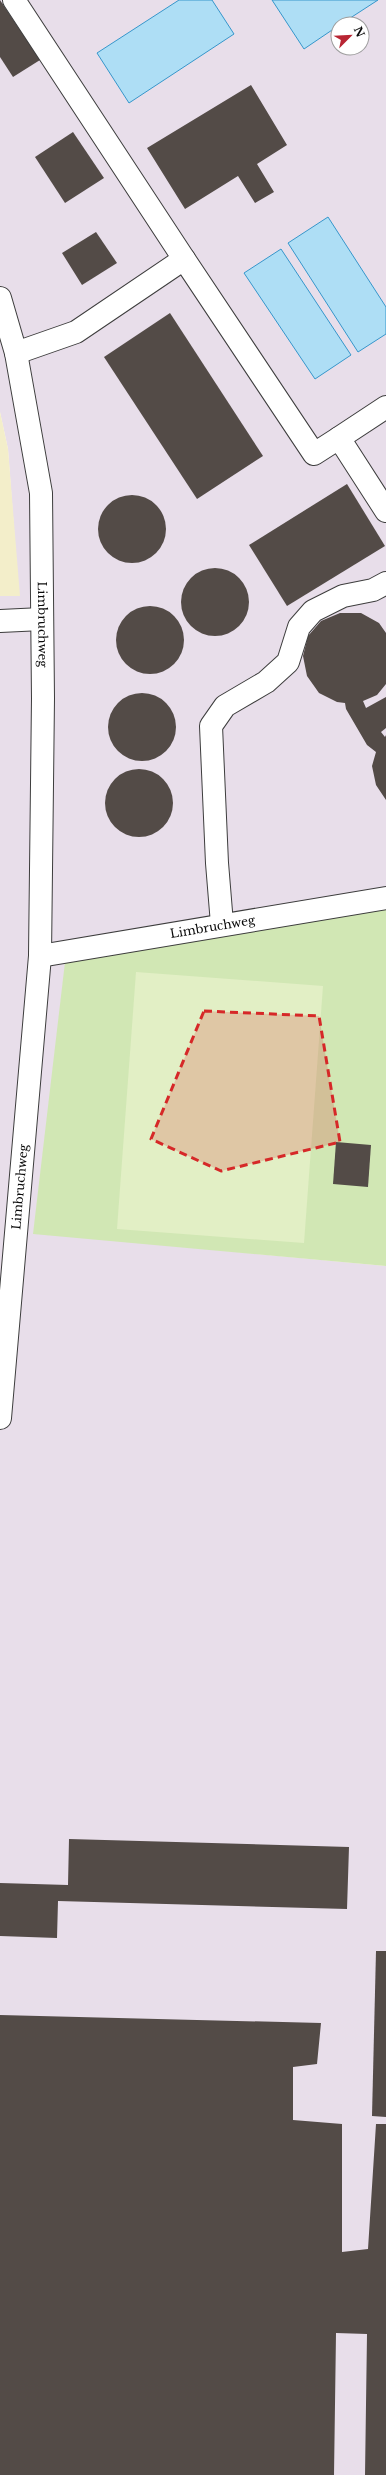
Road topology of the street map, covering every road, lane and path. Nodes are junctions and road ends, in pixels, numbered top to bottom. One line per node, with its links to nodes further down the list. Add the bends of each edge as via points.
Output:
1 (14, 0): 2 (street)
2 (184, 259): 4 (street, via 76,332); 6 (street, via 314,454)
3 (0, 298): 4 (street, Limbruchweg)
4 (16, 353): 9 (street, Limbruchweg, via 41,492)
5 (386, 408): 6 (street)
6 (339, 438): 7 (street)
7 (386, 511)
8 (386, 583): 12 (street, via 373,590 343,596 313,611 298,627 288,662 266,682 225,706 211,726)
9 (42, 619): 10 (street); 13 (street, Limbruchweg)
10 (0, 621)
11 (386, 898): 12 (street, Limbruchweg)
12 (222, 924): 13 (street, Limbruchweg)
13 (40, 956): 14 (street, Limbruchweg)
14 (0, 1418)

